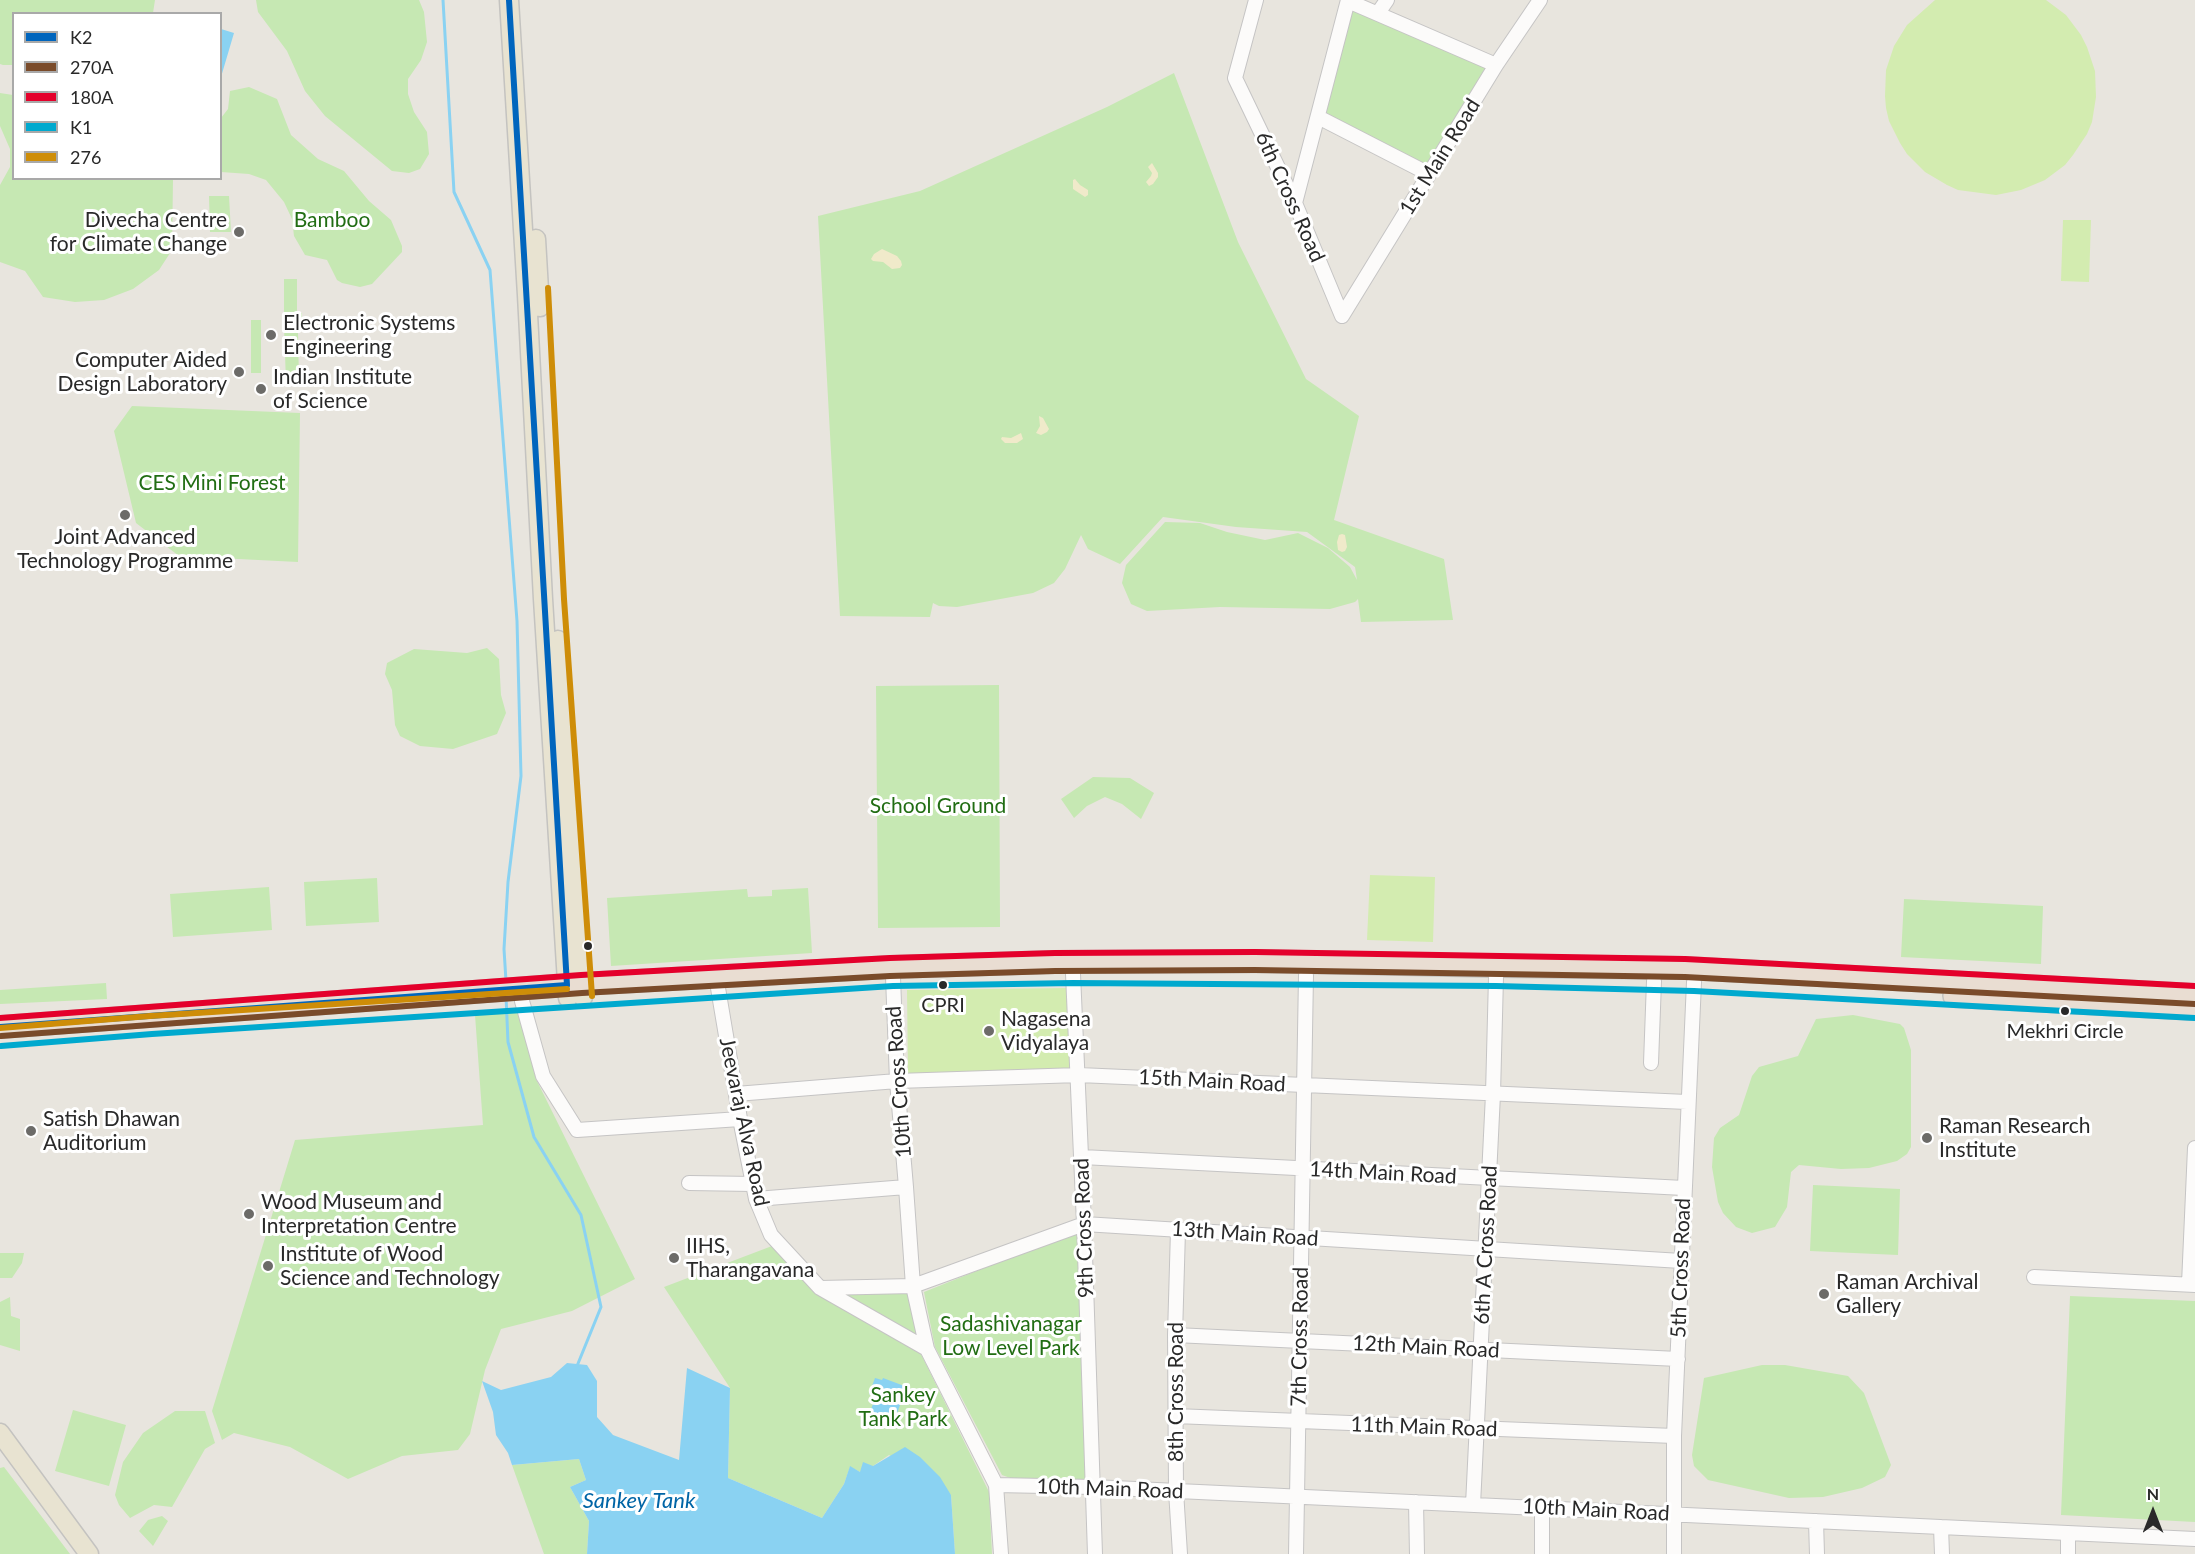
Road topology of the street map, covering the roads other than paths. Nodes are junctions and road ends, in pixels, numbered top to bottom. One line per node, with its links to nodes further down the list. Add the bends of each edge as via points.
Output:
1 (509, 0): 19 (main road, via 543,599)
2 (520, 0): 19 (main road, via 539,278)
3 (1256, 0): 11 (street, 6th Cross Road, via 1235,78)
4 (1387, 0): 7 (street)
5 (1540, 0): 8 (street, 1st Main Road)
6 (1348, 1): 7 (street); 9 (street)
7 (1378, 14): 8 (street)
8 (1496, 65): 10 (street, 1st Main Road)
9 (1318, 117): 10 (street); 11 (street)
10 (1430, 174): 12 (street, 1st Main Road)
11 (1296, 203): 12 (street, 6th Cross Road)
12 (1342, 316)
13 (1073, 974): 14 (highway); 15 (highway); 27 (street, 9th Cross Road)
14 (1306, 975): 16 (highway); 29 (street, 7th Cross Road)
15 (893, 977): 20 (highway); 28 (street, 10th Cross Road)
16 (1496, 977): 17 (highway); 31 (street, 6th A Cross Road)
17 (1654, 981): 18 (highway); 26 (street)
18 (1694, 982): 23 (highway); 32 (street, 5th Cross Road)
19 (575, 991): 20 (highway); 21 (highway, via 890,967 1202,961 1685,968); 22 (highway)
20 (719, 994): 30 (street, Jeevaraj Alva Road)
21 (2195, 994)
22 (510, 997): 24 (highway); 25 (highway); 33 (street, via 543,1076 577,1130)
23 (2195, 1010)
24 (0, 1027)
25 (0, 1037)
26 (1651, 1063)
27 (1079, 1075): 28 (street, 15th Main Road); 29 (street, 15th Main Road); 35 (street, 9th Cross Road)
28 (897, 1082): 30 (street, 15th Main Road); 40 (street, 10th Cross Road)
29 (1304, 1085): 31 (street, 15th Main Road); 36 (street, 7th Cross Road)
30 (736, 1094): 33 (street, Jeevaraj Alva Road)
31 (1493, 1094): 32 (street, 15th Main Road); 37 (street, 6th A Cross Road)
32 (1688, 1102): 41 (street, 5th Cross Road)
33 (740, 1119): 39 (street, Jeevaraj Alva Road)
34 (2195, 1148): 49 (street)
35 (1082, 1157): 36 (street, 14th Main Road); 43 (street, 9th Cross Road)
36 (1303, 1168): 37 (street, 14th Main Road); 45 (street, 7th Cross Road)
37 (1489, 1178): 41 (street, 14th Main Road); 46 (street, 6th A Cross Road)
38 (689, 1183): 39 (street)
39 (753, 1184): 42 (street, Jeevaraj Alva Road)
40 (906, 1187): 42 (street); 50 (street, 10th Cross Road)
41 (1684, 1188): 47 (street, 5th Cross Road)
42 (756, 1199): 51 (street, Jeevaraj Alva Road, via 771,1235)
43 (1084, 1224): 44 (street, 13th Main Road); 50 (street, 13th Main Road); 64 (street, 9th Cross Road)
44 (1178, 1230): 45 (street, 13th Main Road); 52 (street, 8th Cross Road)
45 (1301, 1237): 46 (street, 13th Main Road); 53 (street, 7th Cross Road)
46 (1486, 1249): 47 (street, 13th Main Road); 55 (street, 6th A Cross Road)
47 (1681, 1261): 56 (street, 5th Cross Road)
48 (2034, 1277): 49 (street)
49 (2192, 1284)
50 (913, 1286): 51 (street, 13th Main Road); 54 (street, 10th Cross Road)
51 (820, 1288): 54 (street, Jeevaraj Alva Road)
52 (1174, 1335): 53 (street, 12th Main Road); 57 (street, 8th Cross Road)
53 (1300, 1341): 55 (street, 12th Main Road); 58 (street, 7th Cross Road)
54 (927, 1349): 63 (street)
55 (1480, 1349): 56 (street, 12th Main Road); 59 (street, 6th A Cross Road)
56 (1678, 1359): 61 (street, 5th Cross Road)
57 (1175, 1416): 58 (street, 11th Main Road); 65 (street, 8th Cross Road)
58 (1298, 1421): 59 (street, 11th Main Road); 66 (street, 7th Cross Road)
59 (1477, 1429): 61 (street, 11th Main Road); 68 (street, 6th A Cross Road)
60 (0, 1433): 76 (main road)
61 (1674, 1436): 70 (street, 5th Cross Road)
62 (0, 1447): 75 (main road)
63 (996, 1485): 64 (street, 10th Main Road); 77 (street)
64 (1093, 1487): 65 (street, 10th Main Road); 78 (street, 9th Cross Road)
65 (1176, 1491): 66 (street, 10th Main Road); 79 (street, 8th Cross Road)
66 (1297, 1497): 67 (street, 10th Main Road); 80 (street, 7th Cross Road)
67 (1416, 1502): 68 (street, 10th Main Road); 81 (street)
68 (1473, 1505): 69 (street, 10th Main Road)
69 (1542, 1508): 70 (street, 10th Main Road); 82 (street)
70 (1672, 1514): 71 (street, 10th Main Road); 83 (street, 5th Cross Road)
71 (1816, 1521): 72 (street, 10th Main Road); 84 (street)
72 (1941, 1527): 73 (street, 10th Main Road); 85 (street)
73 (2068, 1533): 74 (street, 10th Main Road); 86 (street)
74 (2195, 1539)
75 (81, 1554)
76 (89, 1554)
77 (1001, 1554)
78 (1095, 1554)
79 (1180, 1554)
80 (1296, 1554)
81 (1417, 1554)
82 (1542, 1554)
83 (1674, 1554)
84 (1817, 1554)
85 (1942, 1554)
86 (2068, 1554)

